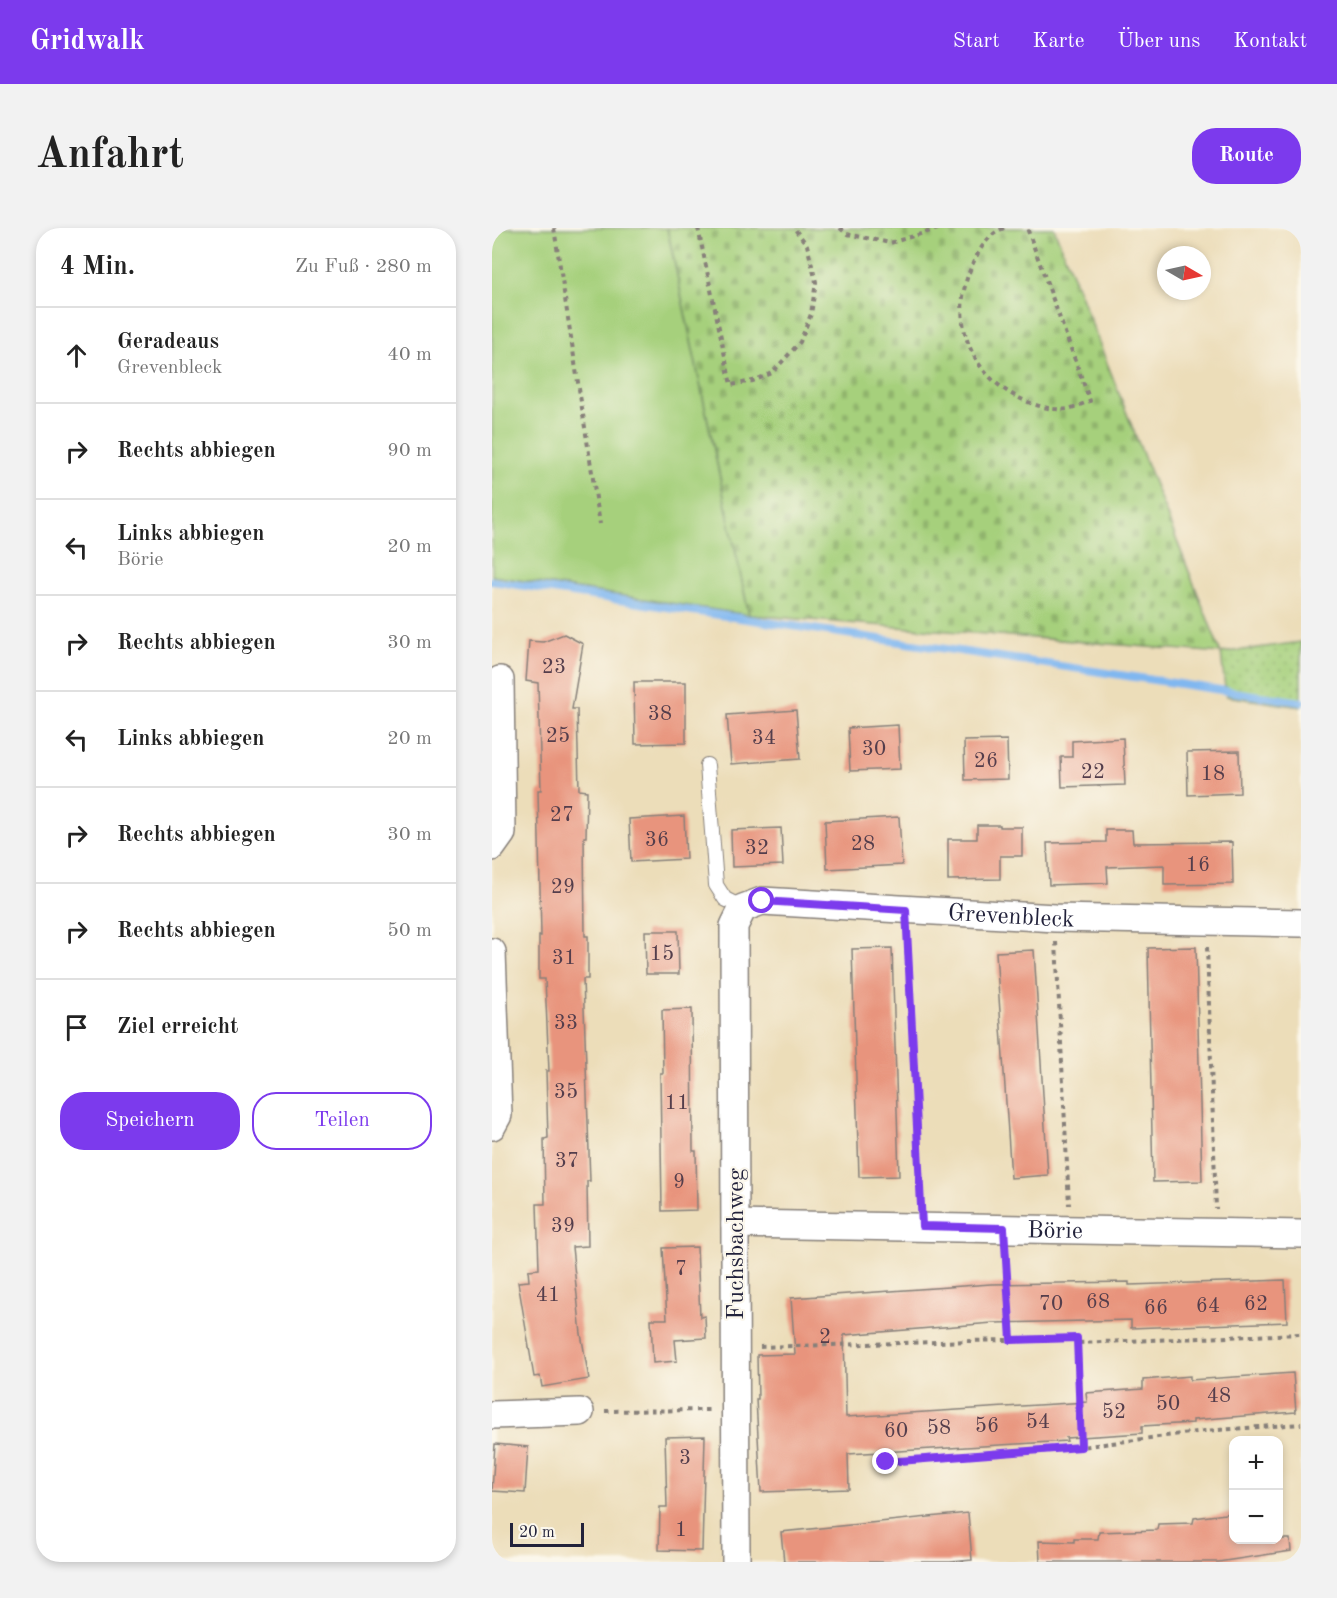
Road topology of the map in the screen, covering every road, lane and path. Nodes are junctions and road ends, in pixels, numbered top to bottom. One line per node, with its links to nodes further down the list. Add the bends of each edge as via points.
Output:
1 (554, 228): 8 (path)
2 (698, 228): 3 (path, via 731,385 771,373 800,342 811,314 816,282 807,245)
3 (794, 228)
4 (840, 228): 5 (path, via 847,234 890,243)
5 (941, 228)
6 (1005, 228): 7 (path, via 981,247 968,273 962,304 973,357 1005,391 1034,405 1066,409 1090,401)
7 (1027, 228)
8 (600, 524)
9 (500, 680): 11 (street, via 502,833)
10 (707, 765): 13 (lane, via 716,885)
11 (492, 847)
12 (906, 910): 13 (street, Grevenbleck, via 762,901); 14 (street, Grevenbleck); 20 (path)
13 (739, 917): 19 (street, Fuchsbachweg)
14 (1055, 918): 15 (street, Grevenbleck); 22 (path)
15 (1206, 922): 16 (street, Grevenbleck); 23 (path)
16 (1301, 923)
17 (492, 952): 18 (street, via 498,1114)
18 (492, 1126)
19 (735, 1224): 20 (street, Börie); 28 (street, Fuchsbachweg)
20 (922, 1226): 21 (street, Börie)
21 (1004, 1228): 22 (street, Börie); 26 (path)
22 (1070, 1230): 23 (street, Börie)
23 (1216, 1231): 24 (street, Börie)
24 (1301, 1234)
25 (1301, 1334): 27 (path)
26 (1011, 1340): 27 (path, via 1077,1338); 28 (path)
27 (1077, 1343): 33 (path)
28 (735, 1348): 29 (street, Fuchsbachweg)
29 (735, 1409): 30 (path); 35 (street, Fuchsbachweg)
30 (580, 1412): 31 (street)
31 (492, 1415)
32 (1301, 1424): 33 (path, via 1204,1431)
33 (1081, 1447): 34 (path)
34 (886, 1462)
35 (736, 1562)

